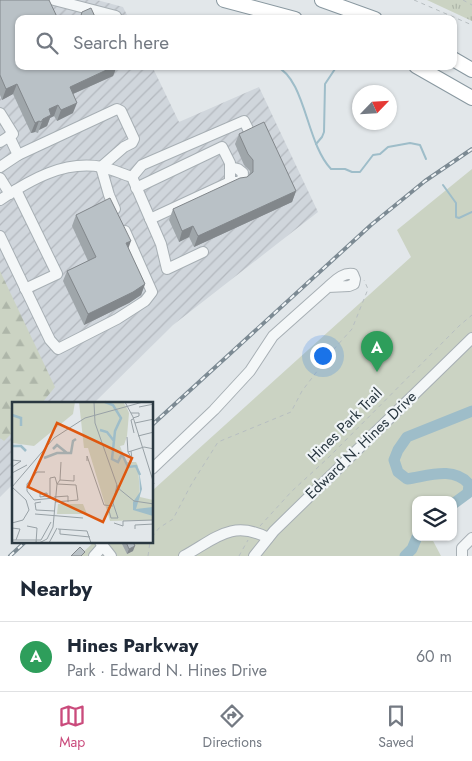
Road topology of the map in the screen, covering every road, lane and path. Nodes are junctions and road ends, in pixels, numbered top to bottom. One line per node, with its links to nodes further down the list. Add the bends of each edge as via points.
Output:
1 (54, 0): 7 (street)
2 (224, 0): 8 (highway)
3 (322, 0): 9 (highway)
4 (414, 0): 10 (path)
5 (463, 0): 6 (path)
6 (472, 5)
7 (112, 15)
8 (280, 15)
9 (364, 15)
10 (449, 15)
11 (457, 19): 12 (path)
12 (472, 25)
13 (457, 61): 15 (highway)
14 (423, 70): 16 (highway)
15 (472, 70)
16 (472, 98)
17 (0, 112): 19 (street, via 13,134)
18 (248, 129): 20 (street, via 244,121)
19 (4, 139): 21 (street)
20 (180, 148): 22 (street); 25 (street, via 142,165)
21 (18, 155): 23 (street); 24 (street, via 117,109 134,139)
22 (192, 162): 27 (street); 30 (street, via 222,147 230,168 242,171 243,176 240,182 230,182)
23 (0, 167)
24 (101, 167): 25 (street); 28 (street, via 55,170); 34 (street, via 109,195 152,292 145,301 116,319 58,349 50,340)
25 (132, 177): 27 (street)
26 (0, 178): 28 (street)
27 (136, 188): 30 (street)
28 (13, 192): 29 (street); 34 (street, via 57,274)
29 (0, 200)
30 (150, 219): 32 (street, via 167,269)
31 (0, 236): 34 (street)
32 (203, 252)
33 (354, 276): 37 (street, via 349,273 339,277 273,336 250,371); 39 (path, via 366,280 368,289 352,329 308,384 291,412 218,442 173,518)
34 (25, 289)
35 (472, 315): 38 (path, Hines Park Trail)
36 (472, 338): 40 (street, Edward N. Hines Drive)
37 (154, 467)
38 (255, 531): 40 (street); 45 (street, via 230,531); 46 (path, Hines Park Trail)
39 (154, 534)
40 (268, 538): 47 (street, Edward N. Hines Drive)
41 (472, 538): 48 (street, via 462,548)
42 (101, 545): 43 (street); 44 (street)
43 (94, 556)
44 (111, 556)
45 (184, 556)
46 (239, 556)
47 (254, 556)
48 (462, 556)

